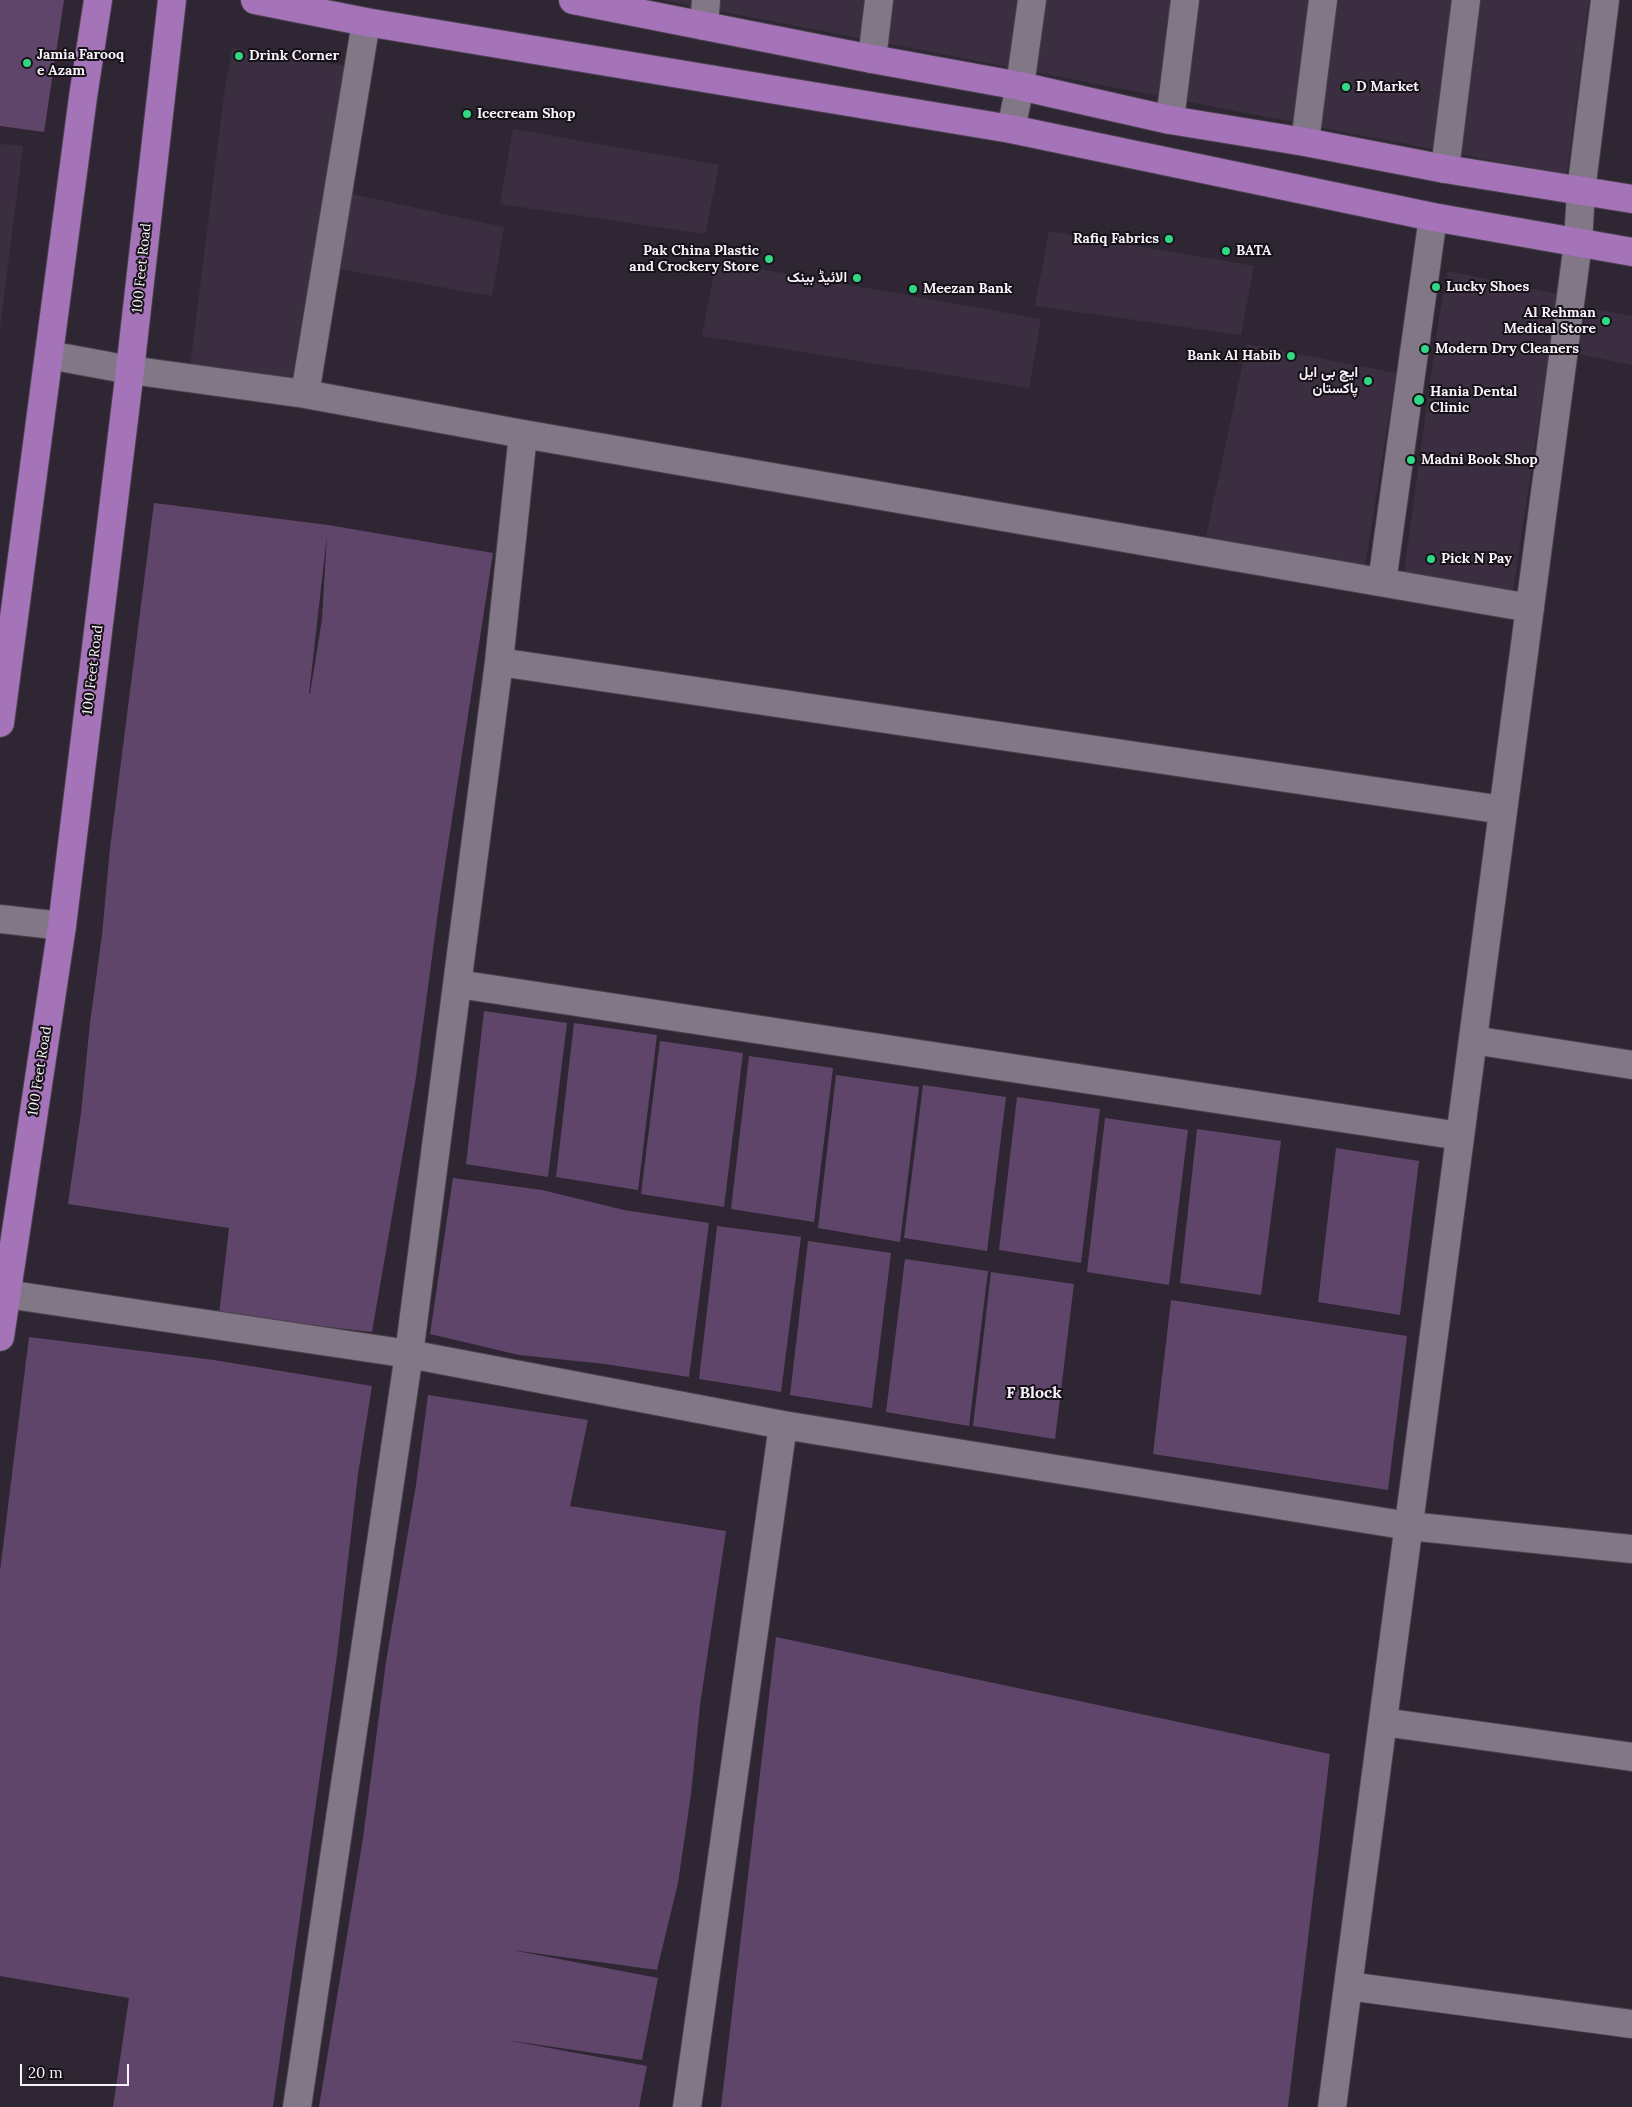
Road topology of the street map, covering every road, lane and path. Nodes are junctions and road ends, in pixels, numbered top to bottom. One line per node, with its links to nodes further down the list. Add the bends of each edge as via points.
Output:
1 (98, 0): 24 (main road)
2 (172, 0): 25 (main road, 100 Feet Road)
3 (254, 0): 12 (main road)
4 (573, 0): 11 (main road)
5 (880, 0): 13 (street)
6 (1032, 0): 14 (street)
7 (1185, 0): 15 (street)
8 (1324, 0): 17 (street)
9 (1466, 0): 18 (street)
10 (1605, 0): 19 (street)
11 (705, 13): 13 (main road)
12 (366, 22): 16 (main road); 26 (street)
13 (872, 59): 14 (main road)
14 (1020, 86): 15 (main road); 16 (street)
15 (1170, 120): 17 (main road)
16 (1011, 129): 21 (main road)
17 (1305, 142): 18 (main road)
18 (1445, 169): 19 (main road)
19 (1581, 191): 20 (main road); 22 (street)
20 (1632, 199)
21 (1433, 217): 22 (main road); 28 (street)
22 (1578, 243): 23 (main road); 29 (street)
23 (1632, 252)
24 (49, 354): 25 (street); 31 (main road)
25 (130, 370): 26 (street); 34 (main road, 100 Feet Road)
26 (306, 394): 27 (street)
27 (523, 434): 28 (street); 30 (street)
28 (1382, 582): 29 (street)
29 (1530, 608): 32 (street)
30 (500, 662): 32 (street); 35 (street)
31 (0, 723)
32 (1503, 810): 36 (street)
33 (0, 919): 34 (street)
34 (62, 926): 39 (main road, 100 Feet Road)
35 (458, 984): 38 (street); 41 (street)
36 (1473, 1040): 37 (street); 38 (street)
37 (1632, 1066)
38 (1460, 1136): 43 (street)
39 (6, 1294): 40 (main road, 100 Feet Road); 41 (street)
40 (0, 1338)
41 (409, 1354): 42 (street); 49 (street)
42 (782, 1425): 43 (street); 50 (street)
43 (1409, 1526): 44 (street); 45 (street)
44 (1632, 1548)
45 (1383, 1722): 46 (street); 47 (street)
46 (1632, 1757)
47 (1348, 1986): 48 (street); 51 (street)
48 (1632, 2024)
49 (297, 2107)
50 (687, 2107)
51 (1332, 2107)

